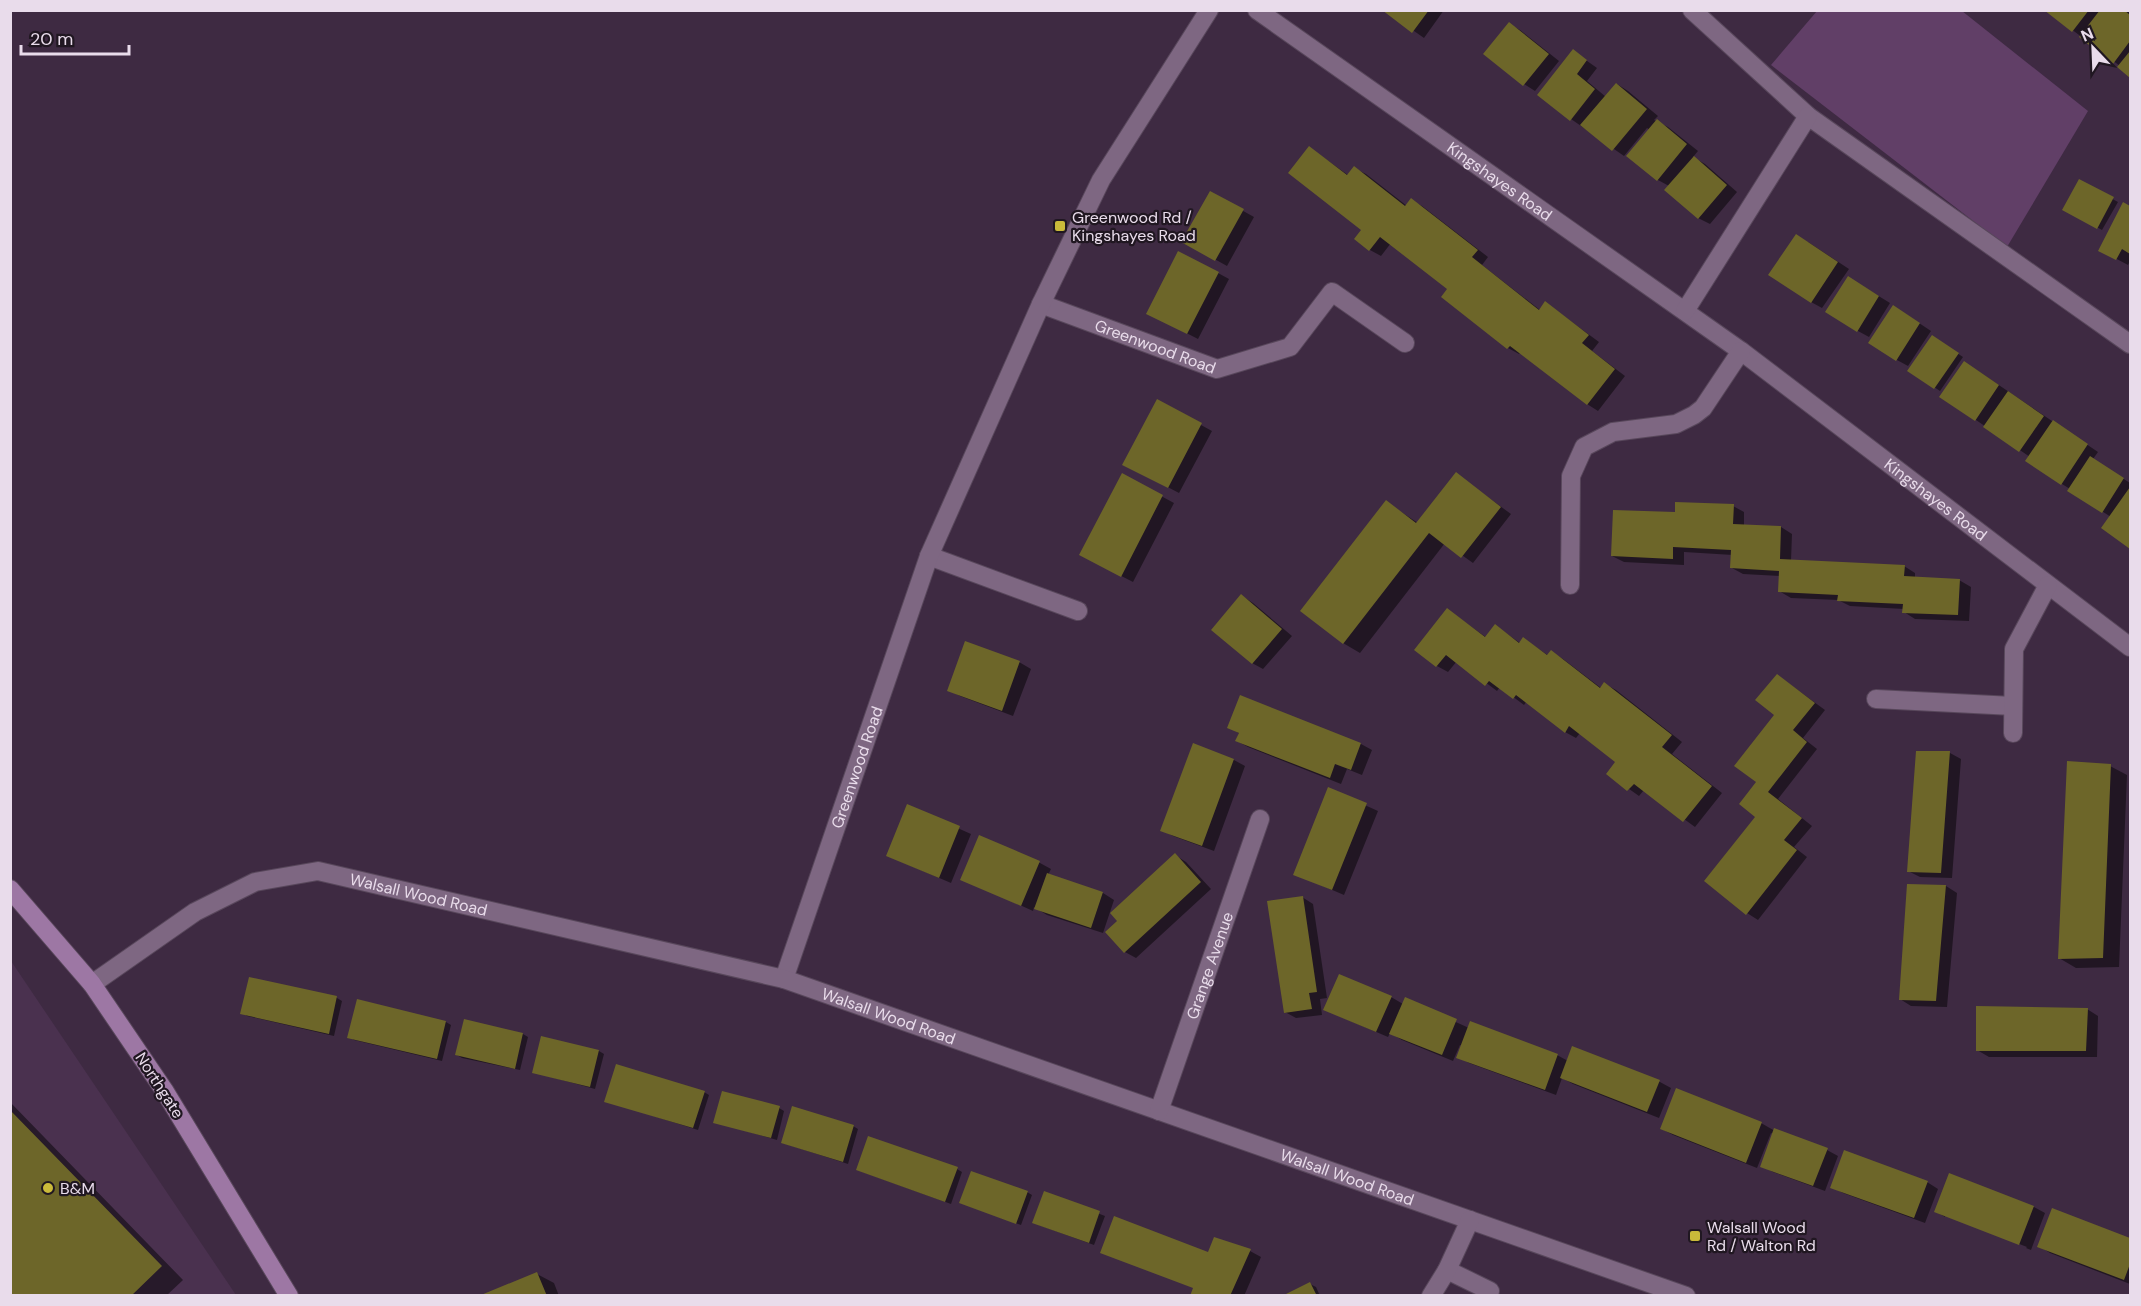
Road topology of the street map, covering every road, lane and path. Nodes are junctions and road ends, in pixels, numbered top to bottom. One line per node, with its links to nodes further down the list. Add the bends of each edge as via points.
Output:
1 (1209, 10): 5 (street, Greenwood Road, via 1101,180)
2 (1257, 10): 6 (street, Kingshayes Road)
3 (1692, 10): 4 (street)
4 (1808, 116): 6 (street); 8 (street)
5 (1041, 304): 7 (street, Greenwood Road, via 1217,369 1290,347 1332,292); 10 (street, Greenwood Road)
6 (1685, 311): 9 (street, Kingshayes Road)
7 (1405, 343)
8 (2130, 344)
9 (1741, 351): 11 (street, via 1703,408 1694,415 1676,424 1613,432 1584,447 1571,476); 12 (street, Kingshayes Road)
10 (929, 556): 13 (street); 20 (street, Greenwood Road)
11 (1570, 585)
12 (2048, 585): 14 (street, Kingshayes Road); 16 (street, via 2014,648)
13 (1078, 611)
14 (2130, 647)
15 (1876, 699): 16 (street)
16 (2013, 706): 17 (street)
17 (2013, 733)
18 (1260, 819): 22 (street, Grange Avenue)
19 (10, 889): 21 (main road, Northgate)
20 (784, 980): 21 (street, Walsall Wood Road, via 318,871 255,882 195,912); 22 (street, Walsall Wood Road)
21 (92, 984): 26 (main road, Northgate, via 164,1090)
22 (1159, 1111): 23 (street, Walsall Wood Road)
23 (1470, 1220): 24 (street); 28 (street, Walsall Wood Road)
24 (1447, 1270): 25 (street); 27 (street)
25 (1490, 1291)
26 (289, 1296)
27 (1431, 1296)
28 (1686, 1296)

